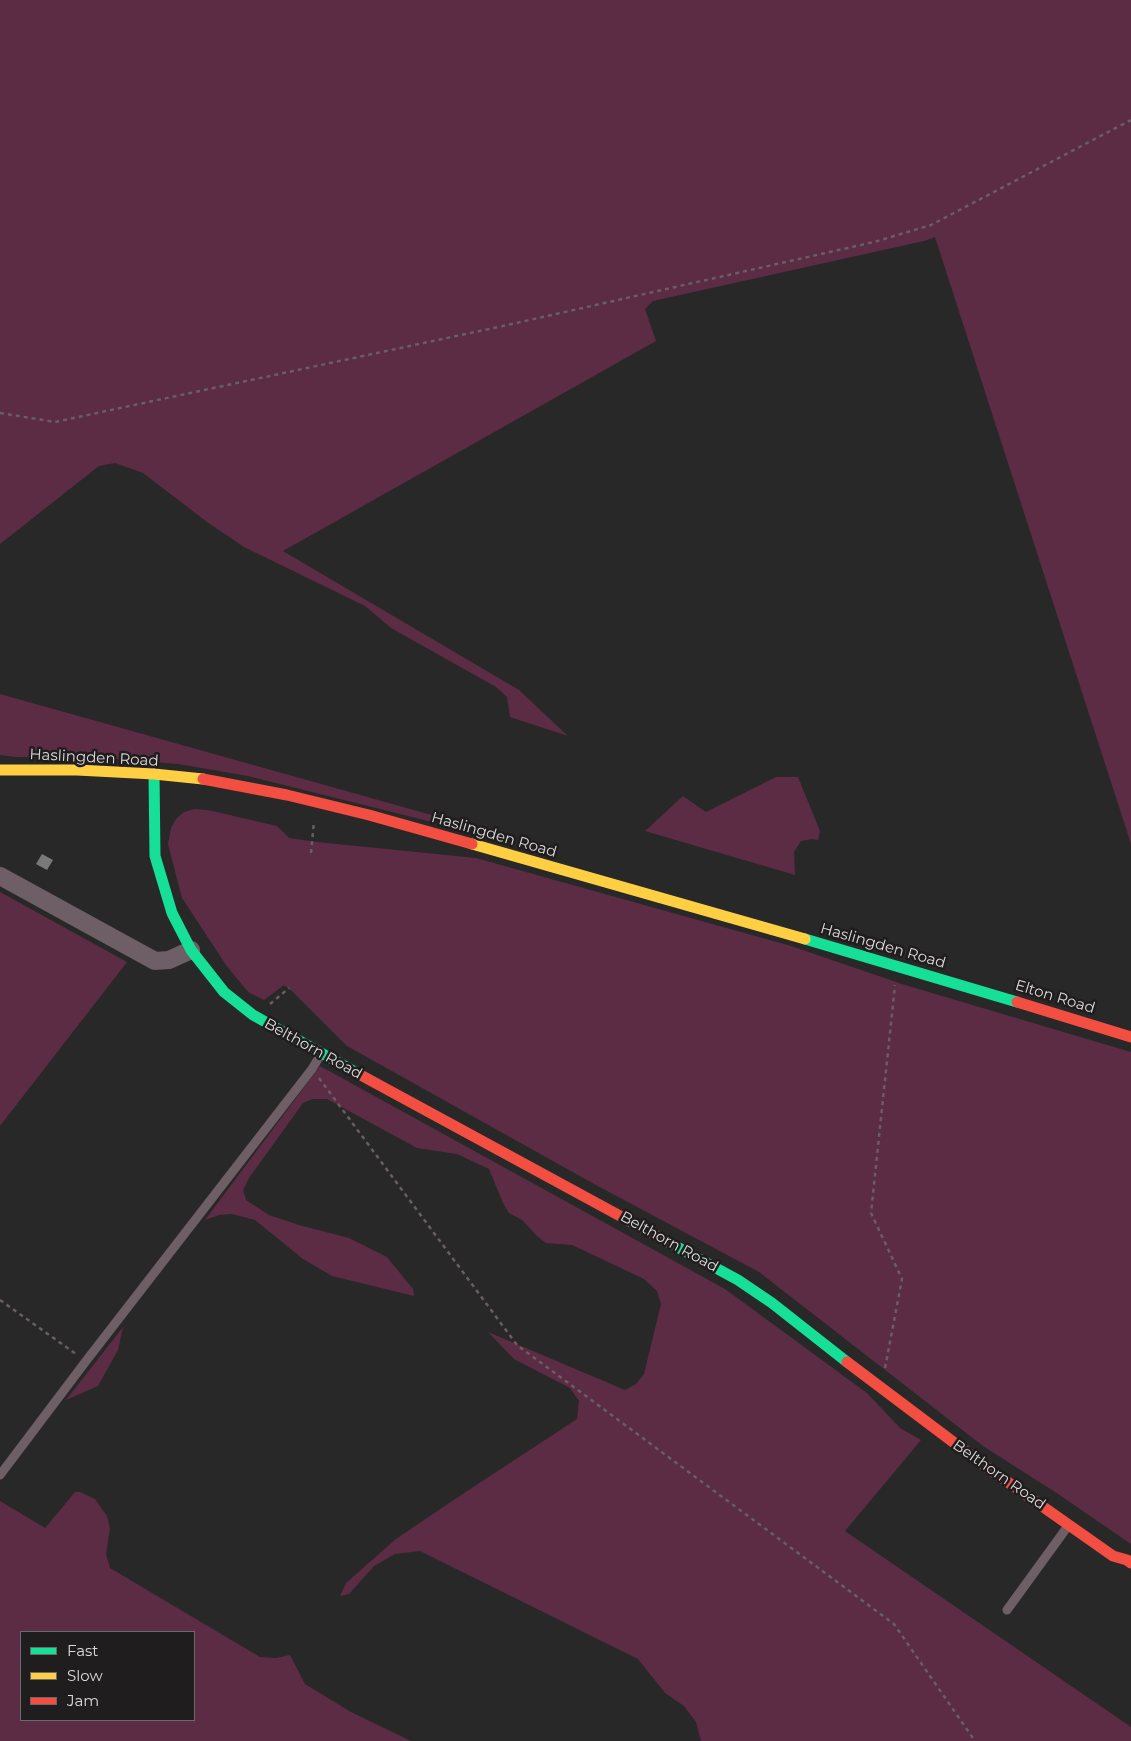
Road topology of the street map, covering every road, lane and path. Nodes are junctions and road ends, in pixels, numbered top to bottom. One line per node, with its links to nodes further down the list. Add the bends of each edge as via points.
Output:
1 (1131, 120): 2 (path, via 931,225 874,242 55,422)
2 (0, 413)
3 (0, 770): 4 (street, Haslingden Road)
4 (154, 774): 5 (street, Haslingden Road, via 205,779); 8 (street, Belthorn Road, via 155,856 172,913)
5 (316, 802): 6 (path); 9 (street, Haslingden Road)
6 (311, 853)
7 (0, 876): 8 (street, via 155,960 169,960)
8 (191, 950): 12 (street, Belthorn Road, via 224,992 239,1004)
9 (897, 966): 10 (street, Haslingden Road); 16 (path, via 871,1213 902,1280)
10 (969, 987): 11 (street, Elton Road)
11 (1131, 1037)
12 (322, 1054): 13 (lane); 16 (street, Belthorn Road, via 738,1280)
13 (312, 1069): 15 (lane); 21 (path, via 517,1345 894,1624)
14 (0, 1300): 15 (path)
15 (86, 1361): 17 (lane)
16 (881, 1389): 18 (street, Belthorn Road)
17 (0, 1475)
18 (1069, 1524): 19 (street, Belthorn Road, via 1113,1556); 20 (lane)
19 (1131, 1563)
20 (1007, 1610)
21 (975, 1741)

